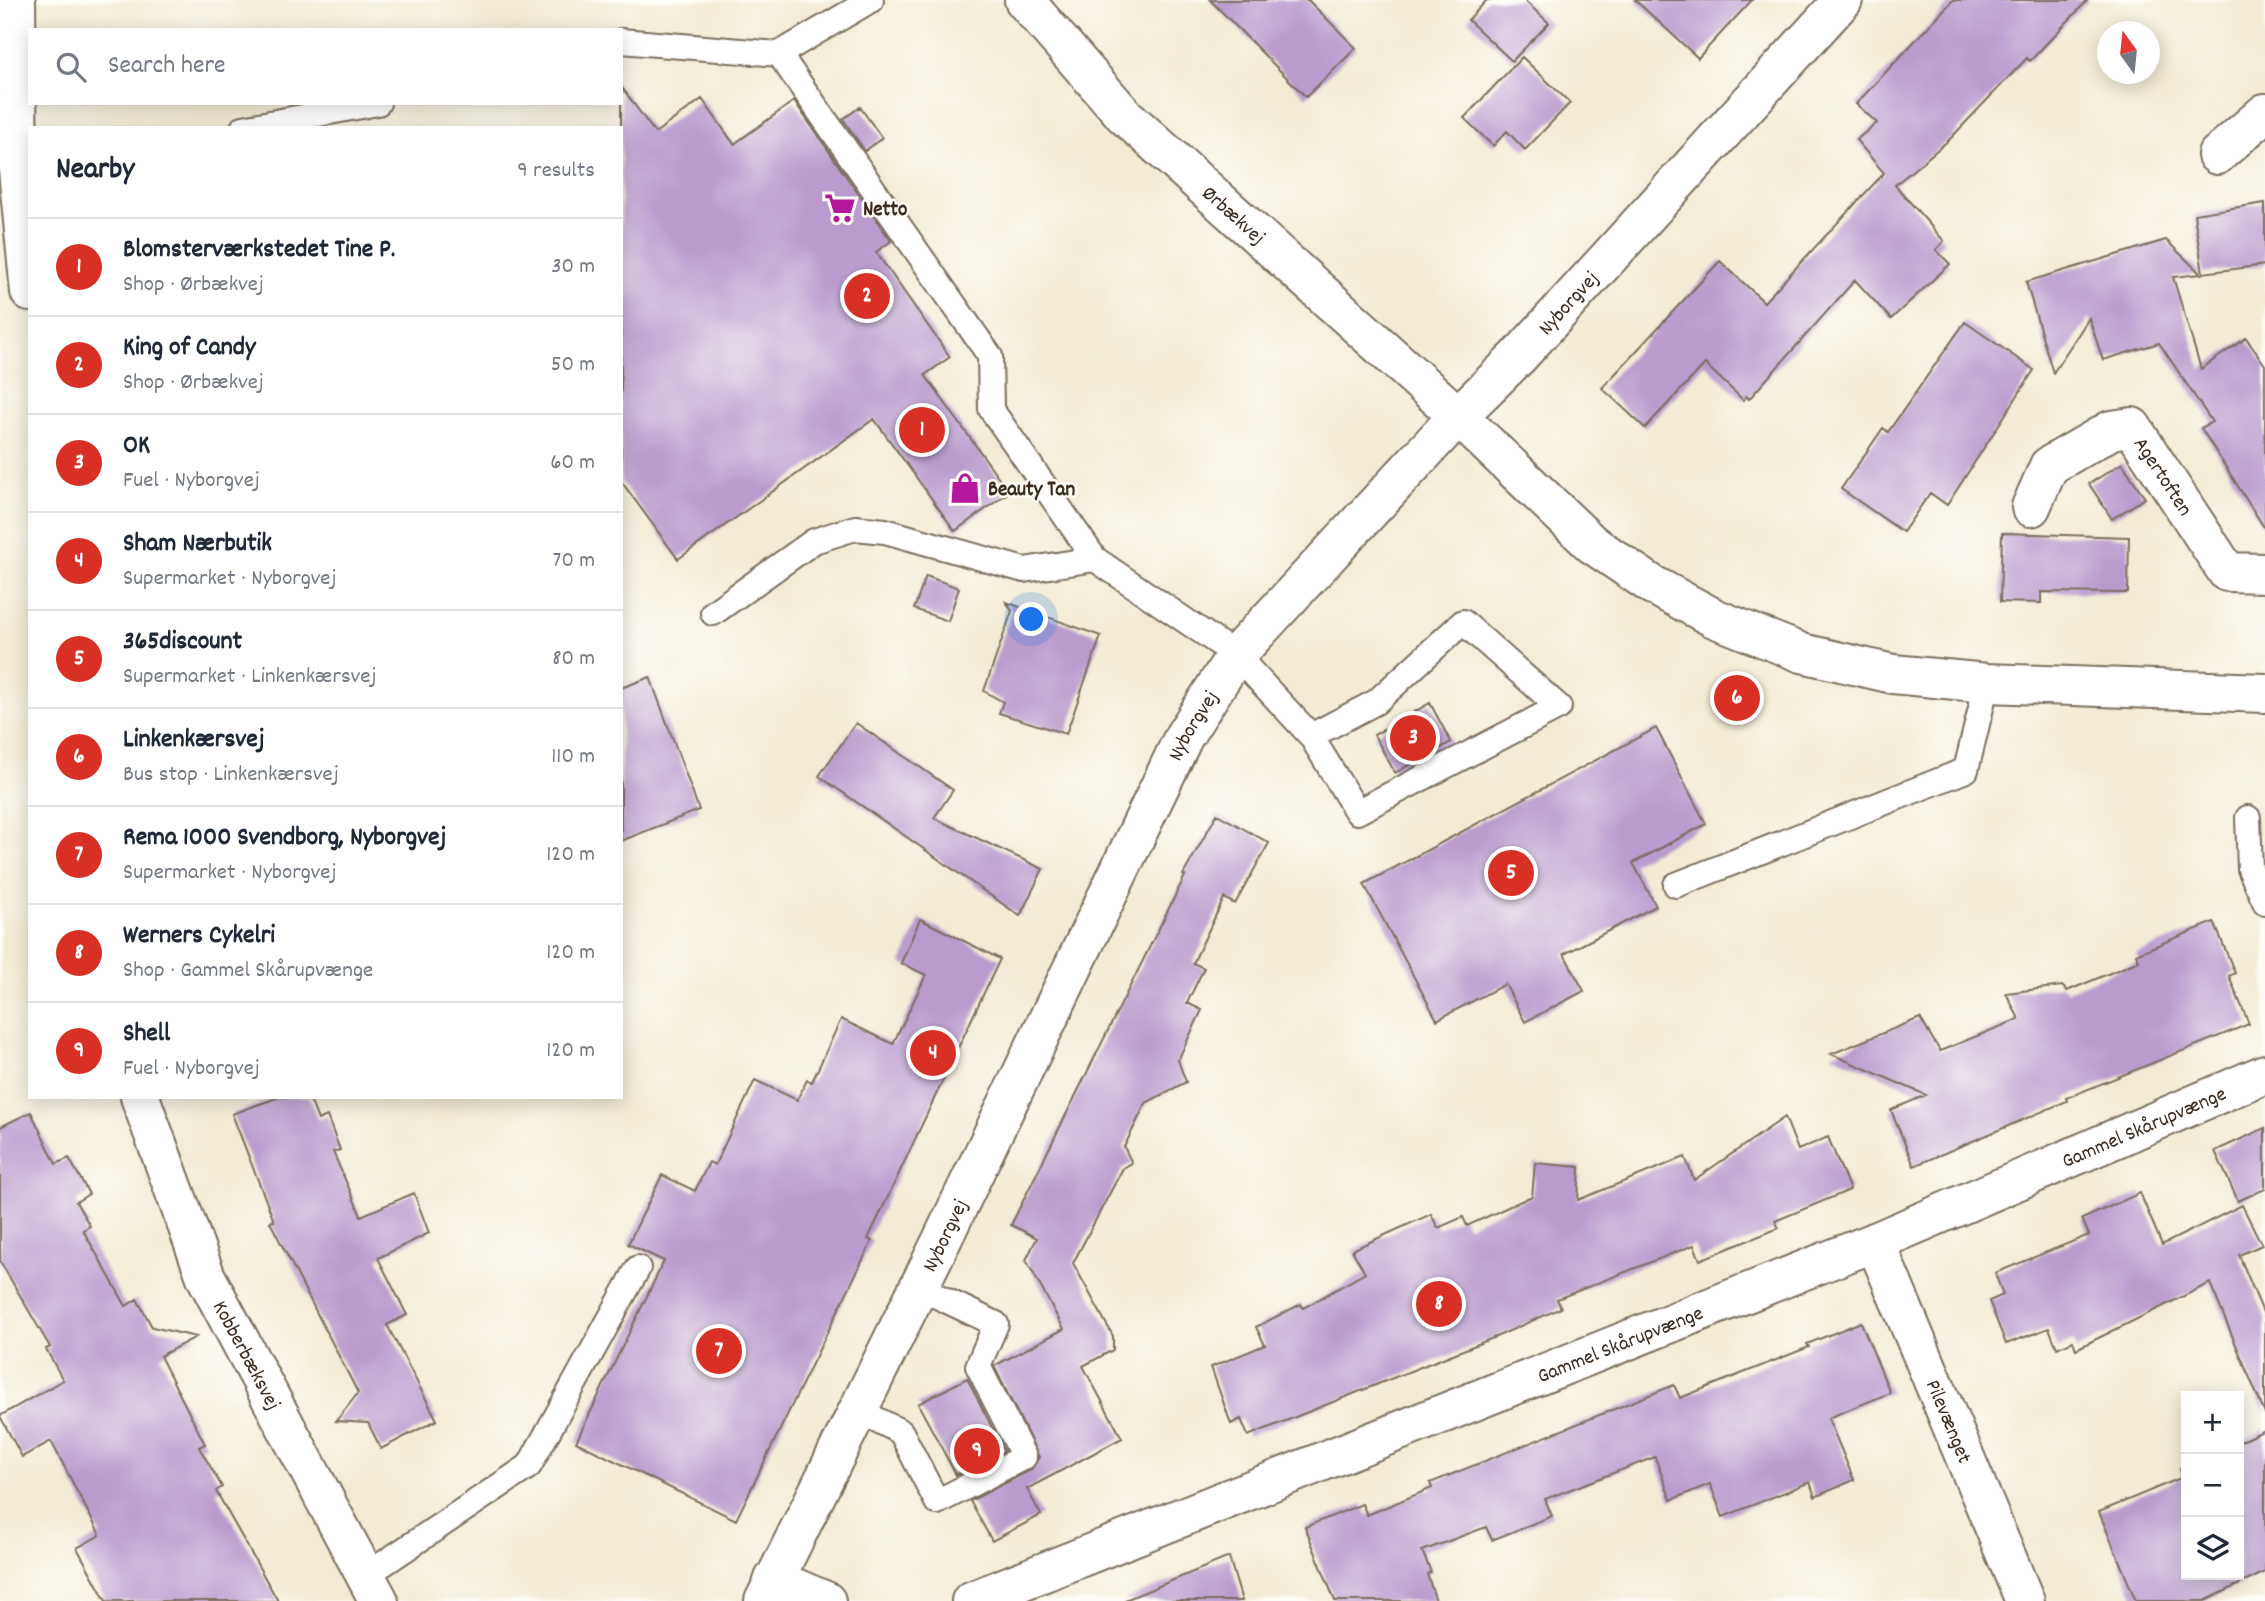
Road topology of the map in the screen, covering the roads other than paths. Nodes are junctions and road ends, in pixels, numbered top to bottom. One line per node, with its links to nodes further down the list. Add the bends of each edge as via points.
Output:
1 (16, 0): 11 (street)
2 (871, 0): 6 (lane)
3 (1024, 0): 13 (street, Ørbækvej, via 1125,116)
4 (1843, 0): 13 (street, Nyborgvej, via 1519,356)
5 (623, 41): 6 (lane)
6 (779, 54): 15 (lane, via 990,356 991,409)
7 (367, 105): 9 (lane)
8 (2265, 113): 10 (street)
9 (254, 126)
10 (2217, 155)
11 (24, 169): 12 (street)
12 (28, 251)
13 (1458, 416): 18 (street, Nyborgvej); 19 (street, Ørbækvej, via 1592,544 1651,584 1714,618 1802,653 1893,674)
14 (2031, 508): 16 (street, Agertoften, via 2049,466 2111,430 2132,427 2227,572)
15 (1095, 559): 17 (lane, via 1024,570 885,531 855,528 814,541); 18 (lane)
16 (2265, 573)
17 (713, 613)
18 (1236, 655): 21 (lane); 29 (street, Nyborgvej, via 1184,736)
19 (1987, 683): 20 (street, Ørbækvej); 23 (lane, via 1966,770)
20 (2265, 693)
21 (1311, 736): 21 (lane, via 1376,702 1463,622 1559,707 1357,812)
22 (2248, 818): 24 (lane, via 2250,869)
23 (1676, 885)
24 (2265, 902)
25 (2265, 1073): 27 (street, Gammel Skårupvænge)
26 (141, 1099): 31 (street, Kobberbæksvej, via 206,1277)
27 (1875, 1242): 34 (street, Gammel Skårupvænge); 35 (street, Pilevænget)
28 (638, 1268): 31 (lane, via 529,1466)
29 (918, 1287): 30 (street, Nyborgvej); 30 (lane, via 996,1324 978,1366 1024,1457 937,1502 901,1432)
30 (858, 1410): 32 (street, Nyborgvej)
31 (372, 1588)
32 (769, 1590): 33 (street)
33 (826, 1601)
34 (971, 1601)
35 (2025, 1601)

